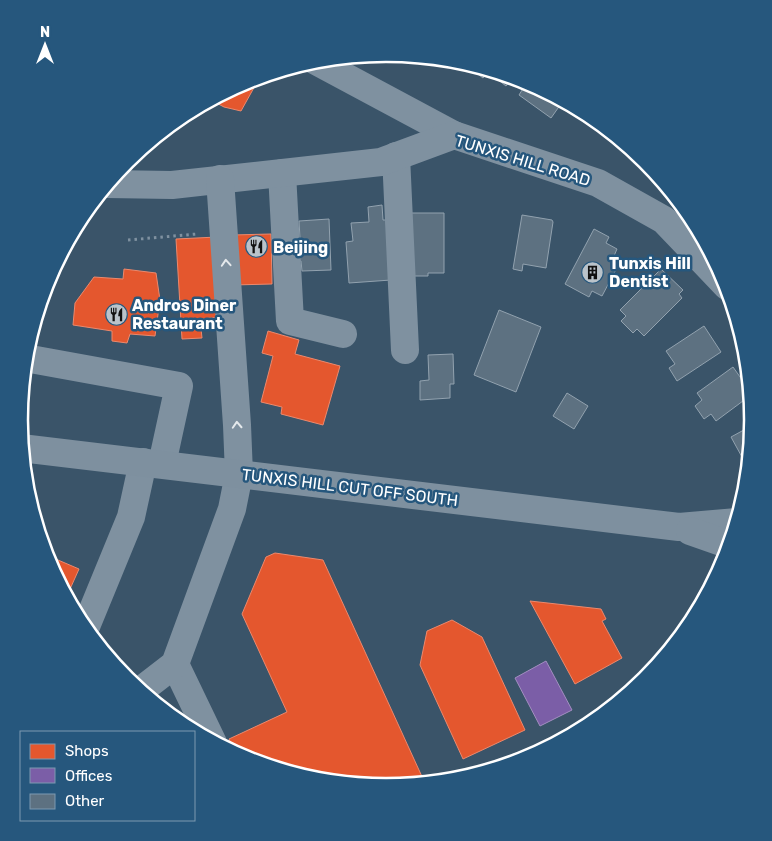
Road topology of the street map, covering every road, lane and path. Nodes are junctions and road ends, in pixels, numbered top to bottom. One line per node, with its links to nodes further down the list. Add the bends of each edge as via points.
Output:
1 (327, 67): 2 (street)
2 (454, 135): 3 (street, TUNXIS HILL ROAD); 7 (street, TUNXIS HILL ROAD, via 598,183 664,220)
3 (396, 156): 4 (street, TUNXIS HILL ROAD, via 380,162); 9 (street)
4 (282, 173): 5 (street, TUNXIS HILL ROAD); 8 (street, via 290,321)
5 (220, 179): 6 (street, TUNXIS HILL ROAD, via 172,185); 13 (street, one-way to 5)
6 (116, 184)
7 (710, 266)
8 (343, 334)
9 (405, 350)
10 (33, 359): 12 (street, via 179,386)
11 (29, 449): 12 (main road, TUNXIS HILL CUT OFF SOUTH)
12 (152, 463): 13 (main road, TUNXIS HILL CUT OFF SOUTH); 17 (street)
13 (239, 474): 15 (main road, TUNXIS HILL CUT OFF SOUTH); 18 (street, via 232,509)
14 (729, 523): 15 (main road, TUNXIS HILL CUT OFF SOUTH)
15 (679, 527): 16 (main road, TUNXIS HILL CUT OFF SOUTH)
16 (723, 542)
17 (89, 621)
18 (175, 664): 19 (street); 20 (street)
19 (146, 686)
20 (208, 731)

